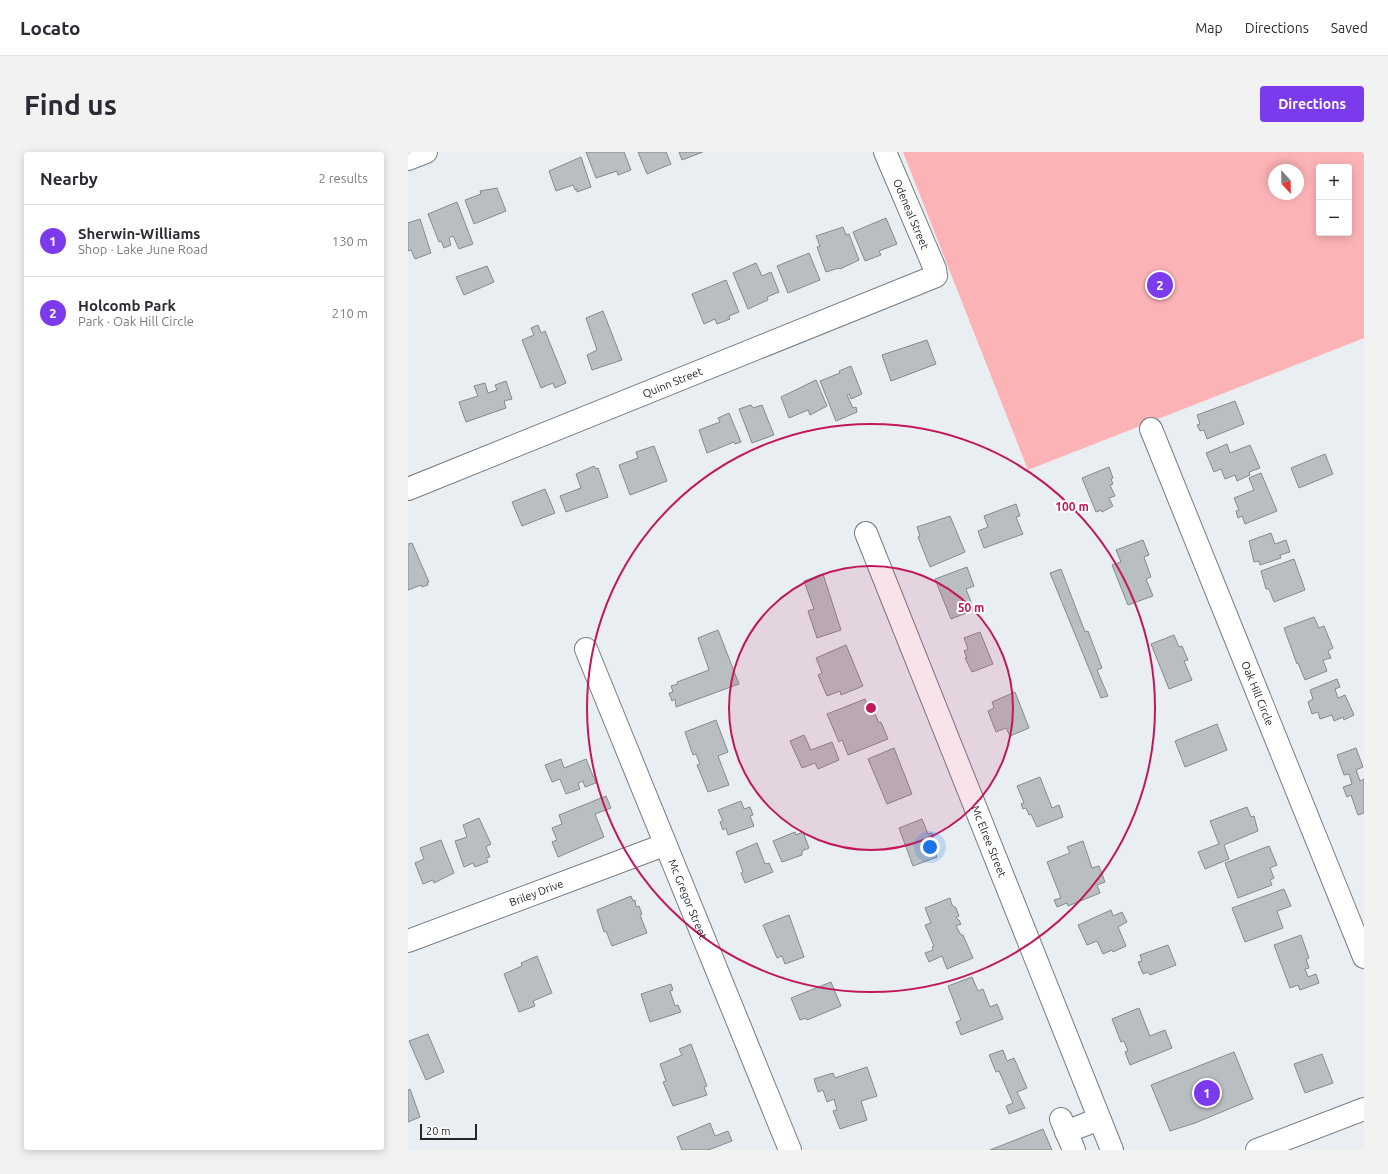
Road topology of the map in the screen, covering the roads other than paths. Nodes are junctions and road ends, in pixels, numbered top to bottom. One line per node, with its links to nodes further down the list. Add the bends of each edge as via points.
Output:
1 (426, 152): 3 (street)
2 (885, 152): 4 (street, Odeneal Street)
3 (408, 159)
4 (936, 276): 6 (street, Quinn Street)
5 (1151, 429): 11 (street, Oak Hill Circle)
6 (408, 489)
7 (866, 533): 13 (street, Mc Elree Street)
8 (586, 649): 9 (street, Mc Gregor Street)
9 (664, 845): 10 (street, Briley Drive); 15 (street, Mc Gregor Street)
10 (408, 941)
11 (1364, 957)
12 (1364, 1109): 17 (street)
13 (1099, 1119): 14 (street); 16 (street, Mc Elree Street)
14 (1067, 1134)
15 (790, 1150)
16 (1112, 1150)
17 (1257, 1150)

